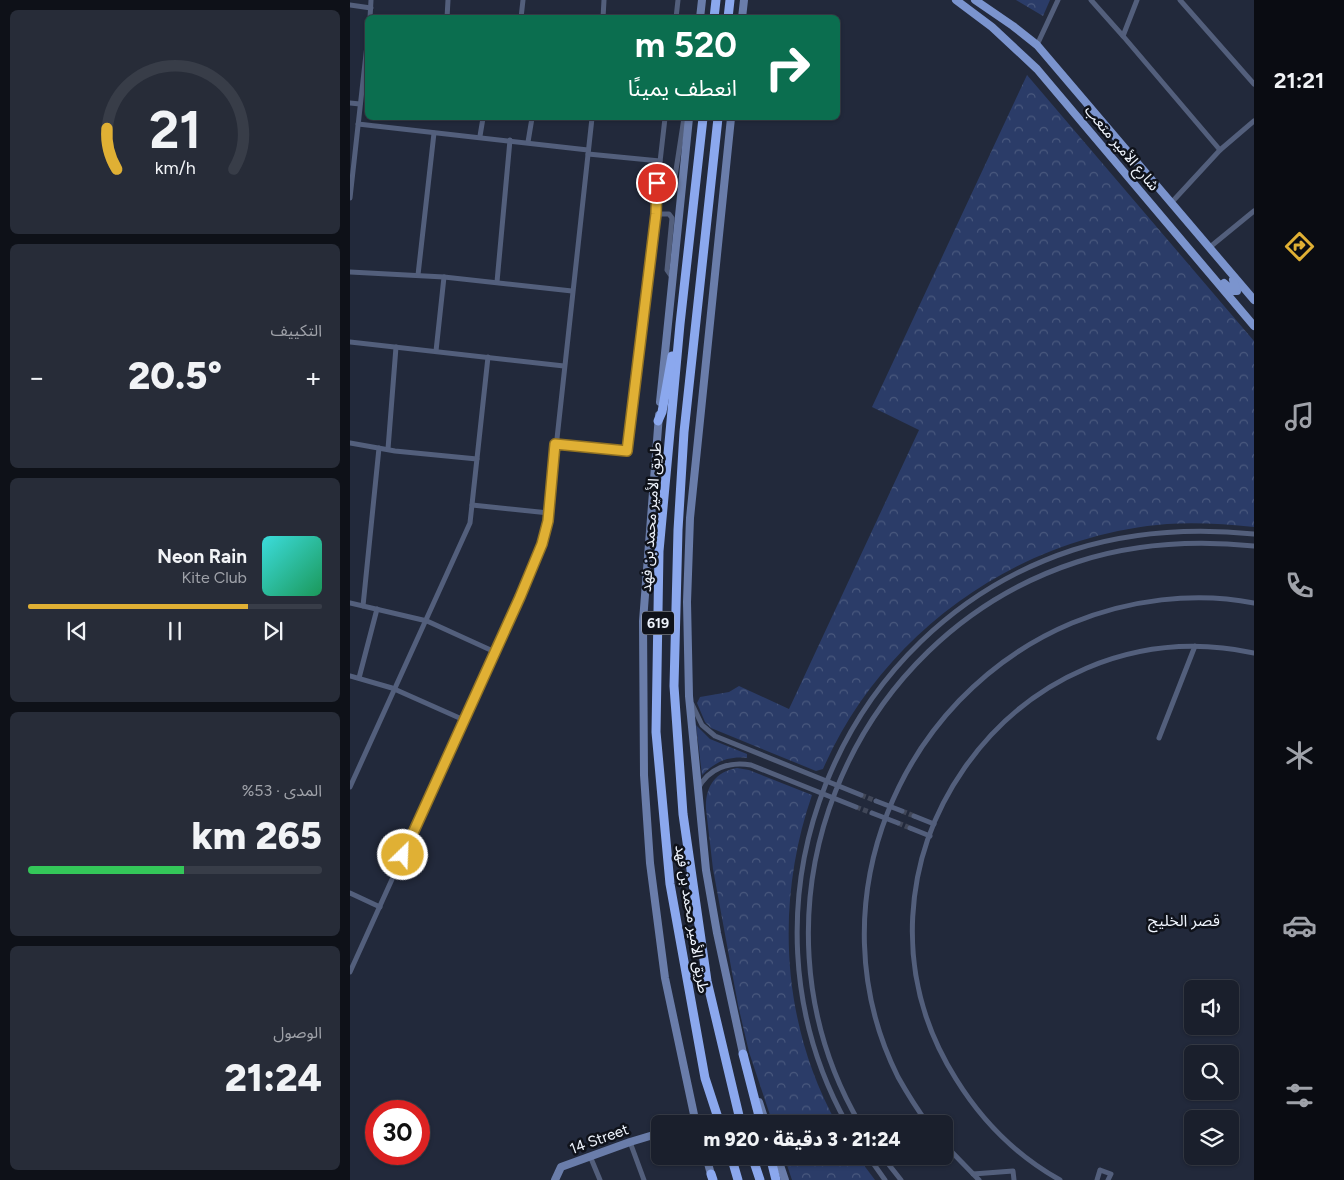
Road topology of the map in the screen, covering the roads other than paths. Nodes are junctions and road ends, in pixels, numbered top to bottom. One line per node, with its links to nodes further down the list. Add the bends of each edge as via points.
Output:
1 (371, 0): 17 (street)
2 (448, 0): 19 (street)
3 (523, 0): 20 (street)
4 (604, 0): 21 (street)
5 (678, 0): 22 (street)
6 (702, 0): 23 (main road)
7 (716, 0): 24 (highway)
8 (730, 0): 25 (highway)
9 (744, 0): 26 (main road)
10 (956, 0): 56 (main road, شارع الأمير متعب, via 992,27 1037,69)
11 (975, 0): 28 (main road, شارع الأمير متعب)
12 (1058, 0): 28 (street)
13 (1091, 0): 27 (street)
14 (1137, 0): 27 (street)
15 (1180, 0): 30 (street)
16 (350, 4): 17 (street)
17 (371, 8): 18 (street)
18 (370, 15)
19 (447, 15)
20 (521, 15)
21 (603, 15)
22 (676, 15)
23 (700, 15)
24 (714, 15)
25 (728, 15)
26 (742, 15)
27 (1123, 36): 48 (street)
28 (1037, 45): 53 (main road, شارع الأمير متعب)
29 (365, 63): 32 (street)
30 (1254, 84)
31 (350, 103): 32 (street)
32 (360, 104): 43 (street)
33 (483, 120): 45 (street)
34 (532, 120): 47 (street)
35 (592, 120): 49 (street)
36 (665, 120): 50 (street)
37 (684, 120): 51 (street, via 674,183 671,189)
38 (689, 120): 61 (main road)
39 (703, 120): 66 (highway, طريق الأمير محمد بن فهد / 619)
40 (718, 120): 120 (highway, طريق الأمير محمد بن فهد / 619, via 684,432 674,686 683,814 708,981)
41 (731, 120): 93 (main road, via 690,518 687,602)
42 (1254, 121): 48 (street)
43 (358, 124): 44 (street); 52 (street)
44 (434, 133): 45 (street); 59 (street)
45 (480, 136): 46 (street)
46 (510, 140): 47 (street); 62 (street)
47 (528, 142): 49 (street)
48 (1220, 150): 53 (street)
49 (588, 152): 50 (street); 63 (street)
50 (660, 161): 51 (street)
51 (657, 183): 55 (street)
52 (350, 198)
53 (1172, 202): 57 (main road, شارع الأمير متعب)
54 (1254, 211): 57 (street)
55 (656, 214): 61 (street, via 669,214 672,218 667,270); 74 (street, via 627,451)
56 (1164, 219): 57 (main road, via 1228,288 1237,291); 65 (main road, شارع الأمير متعب)
57 (1210, 247): 64 (main road, شارع الأمير متعب)
58 (350, 272): 59 (street)
59 (418, 275): 60 (street)
60 (444, 277): 62 (street); 69 (street)
61 (672, 277): 72 (main road)
62 (497, 282): 63 (street)
63 (572, 291): 71 (street)
64 (1254, 300)
65 (1254, 326)
66 (679, 339): 72 (highway, via 673,351); 119 (highway, طريق الأمير محمد بن فهد / 619, via 659,550 656,732 670,884 705,1078)
67 (350, 342): 68 (street)
68 (396, 347): 69 (street); 76 (street)
69 (436, 351): 70 (street)
70 (488, 357): 71 (street); 77 (street)
71 (564, 366): 74 (street)
72 (658, 421): 118 (main road, via 643,621 644,776 650,863 665,978)
73 (350, 443): 75 (street)
74 (555, 444): 79 (street)
75 (379, 448): 76 (street); 84 (street)
76 (388, 449): 77 (street)
77 (477, 459): 78 (street)
78 (472, 505): 79 (street); 86 (street, via 470,523)
79 (549, 513): 88 (street, via 539,550)
80 (1254, 534): 96 (street, via 1193,530 1116,539 1052,558 1000,582 949,618 901,662 856,721)
81 (1254, 546): 97 (street, via 1193,542 1118,551 1063,567 1006,593 956,627 910,670 866,727)
82 (350, 603): 84 (street)
83 (1254, 603): 104 (street, via 1194,598 1129,606 1086,618 1034,642 991,671 951,708 914,757)
84 (363, 606): 85 (street)
85 (377, 609): 86 (street); 91 (street)
86 (427, 621): 88 (street); 92 (street)
87 (1195, 646): 89 (street); 95 (street); 111 (street, via 1161,648 1110,658 1056,682 1010,717 975,755 951,789)
88 (495, 652): 94 (street)
89 (1254, 653)
90 (350, 676): 91 (street)
91 (359, 678): 92 (street)
92 (396, 690): 94 (street); 98 (street)
93 (689, 696): 96 (street, via 702,724 715,736); 99 (main road)
94 (464, 720): 115 (street)
95 (1158, 738)
96 (826, 781): 97 (street); 100 (street)
97 (837, 785): 101 (street); 102 (street)
98 (350, 787)
99 (697, 793): 100 (street, via 703,781 718,768 737,762); 117 (main road, via 716,932)
100 (822, 793): 102 (street); 123 (street, via 810,829 801,875 798,959 803,1003 813,1044)
101 (861, 794)
102 (833, 798): 105 (street); 124 (street, via 812,877 808,937 810,966 824,1040)
103 (876, 801): 104 (street)
104 (889, 806): 106 (street); 109 (street)
105 (856, 807)
106 (902, 811)
107 (872, 813): 109 (street)
108 (914, 816): 111 (street)
109 (885, 818): 110 (street); 125 (street, via 871,868 866,904 868,974 890,1059)
110 (898, 823)
111 (934, 824): 113 (street)
112 (910, 828): 113 (street)
113 (930, 836): 151 (street, via 915,892 912,936 917,984 927,1020 950,1070 976,1109 1025,1157)
114 (350, 893): 115 (street)
115 (380, 908): 116 (street)
116 (350, 972)
117 (743, 1054): 121 (highway); 122 (main road)
118 (694, 1115)
119 (717, 1115)
120 (739, 1115)
121 (759, 1115)
122 (763, 1115)
123 (842, 1115)
124 (855, 1115)
125 (922, 1115)
126 (651, 1136): 127 (main road, 14 Street)
127 (630, 1142): 129 (main road, 14 Street); 142 (street)
128 (953, 1153): 137 (street)
129 (590, 1156): 140 (main road, 14 Street, via 561,1168); 141 (street)
130 (708, 1165): 139 (main road)
131 (733, 1165): 143 (highway)
132 (755, 1165): 144 (highway)
133 (772, 1165): 145 (highway)
134 (780, 1165): 146 (main road)
135 (874, 1165): 147 (street)
136 (889, 1165): 148 (street)
137 (973, 1174): 149 (street); 150 (street, via 1013,1171)
138 (1110, 1177): 152 (street, via 1100,1170)
139 (712, 1178)
140 (555, 1180)
141 (600, 1180)
142 (644, 1180)
143 (738, 1180)
144 (760, 1180)
145 (776, 1180)
146 (785, 1180)
147 (885, 1180)
148 (901, 1180)
149 (979, 1180)
150 (1014, 1180)
151 (1060, 1180)
152 (1097, 1180)

